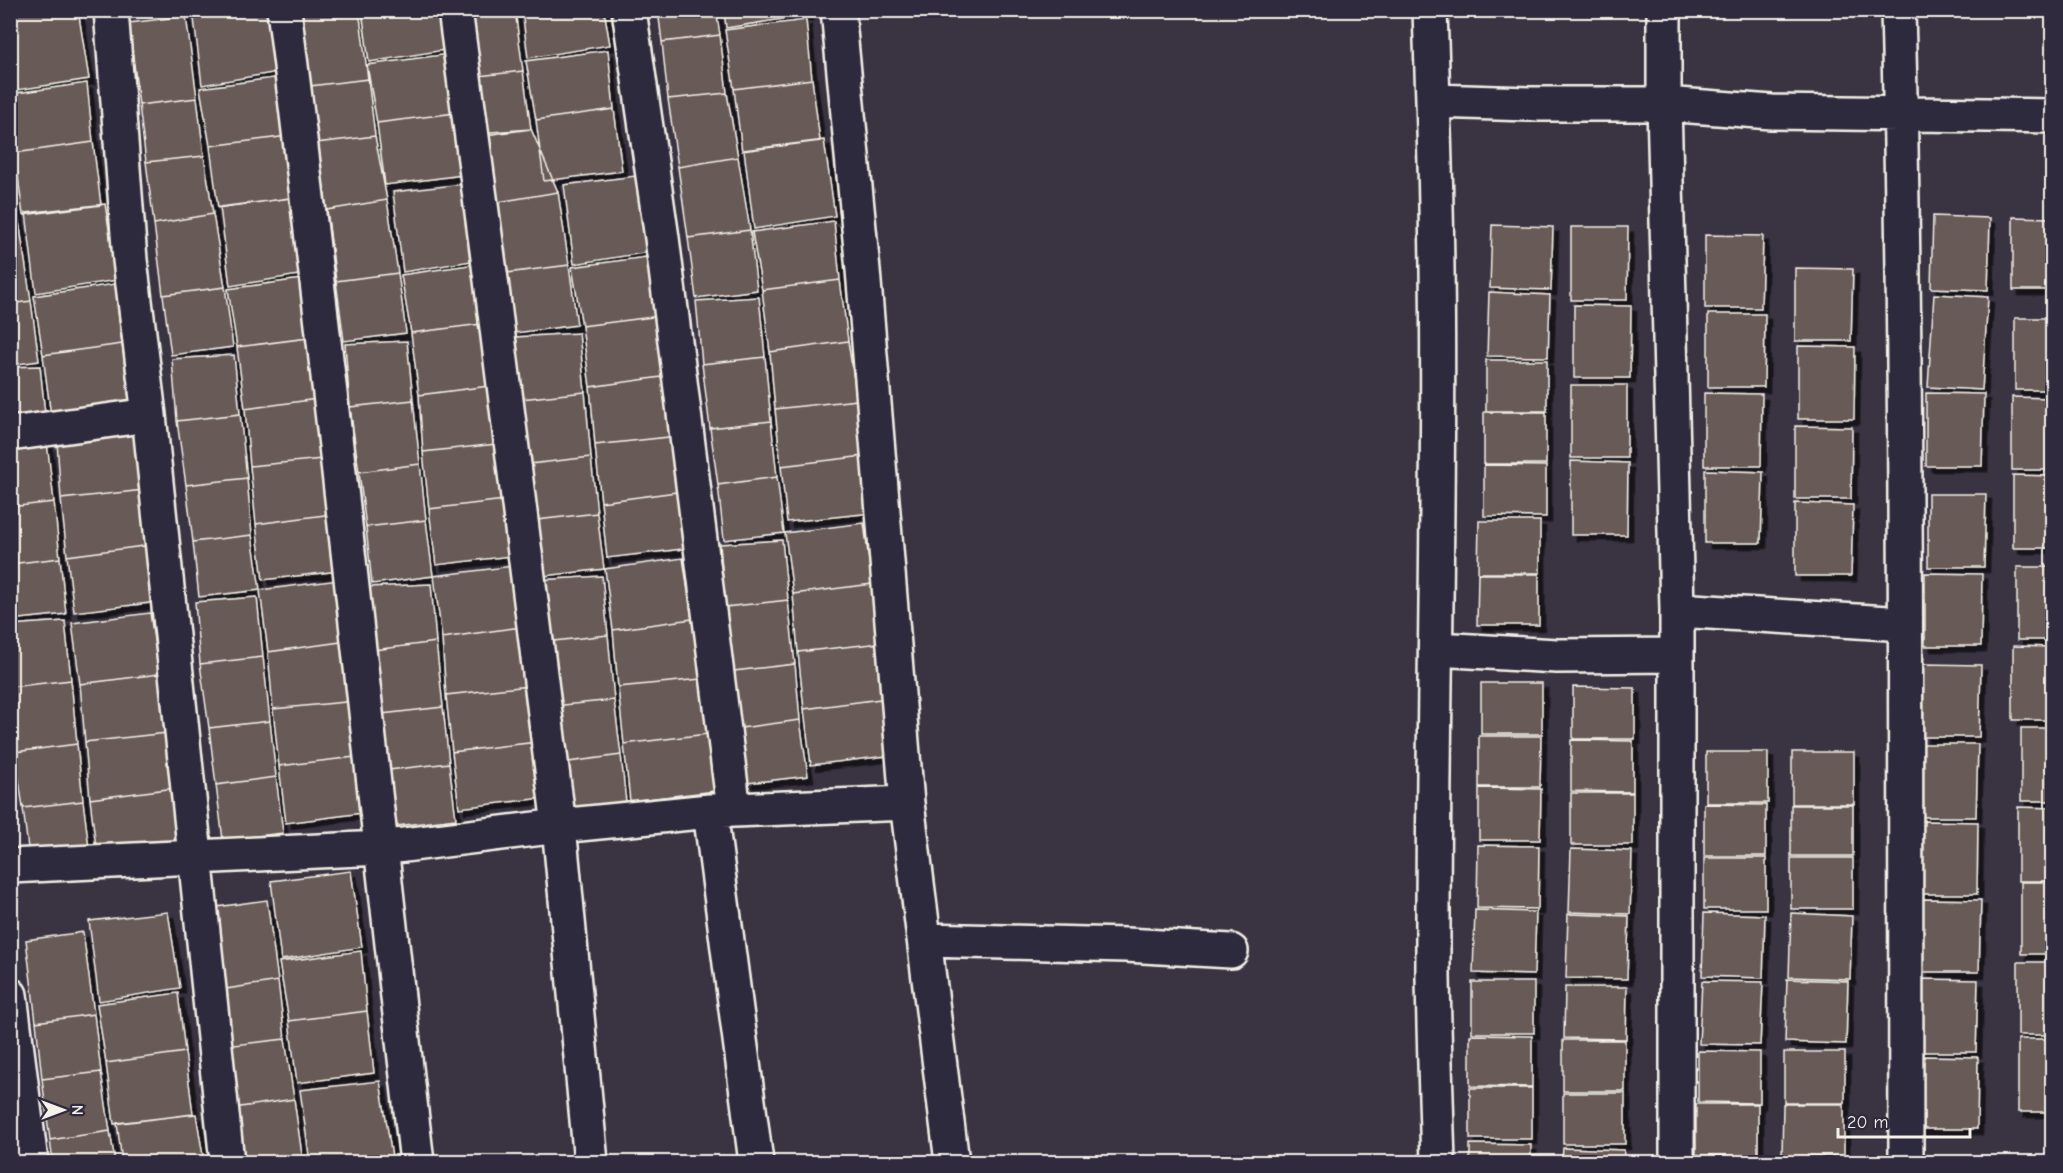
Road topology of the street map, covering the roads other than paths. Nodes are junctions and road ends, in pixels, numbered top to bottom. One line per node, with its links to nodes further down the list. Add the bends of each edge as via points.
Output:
1 (111, 10): 13 (street, via 130,260)
2 (284, 10): 22 (street, via 322,311)
3 (455, 10): 21 (street)
4 (629, 10): 20 (street, via 662,237)
5 (838, 10): 19 (street)
6 (1430, 10): 9 (street)
7 (1664, 10): 10 (street)
8 (1898, 10): 11 (street)
9 (1433, 101): 10 (street); 17 (street, via 1438,218)
10 (1664, 104): 11 (street, via 1772,112); 15 (street)
11 (1901, 112): 12 (street); 16 (street)
12 (2052, 116)
13 (149, 415): 14 (street); 23 (street)
14 (10, 434)
15 (1677, 610): 16 (street); 18 (street)
16 (1905, 624): 36 (street)
17 (1437, 649): 18 (street, via 1557,656); 34 (street, via 1433,976)
18 (1677, 655): 35 (street)
19 (907, 803): 20 (street); 25 (street)
20 (722, 811): 21 (street); 32 (street)
21 (559, 826): 22 (street); 31 (street)
22 (380, 848): 23 (street); 30 (street)
23 (194, 858): 24 (street); 29 (street)
24 (10, 866)
25 (925, 940): 26 (street); 33 (street)
26 (1231, 951)
27 (10, 995): 28 (street)
28 (31, 1162)
29 (227, 1162)
30 (417, 1162)
31 (591, 1162)
32 (756, 1162)
33 (952, 1162)
34 (1438, 1162)
35 (1677, 1162)
36 (1906, 1162)

